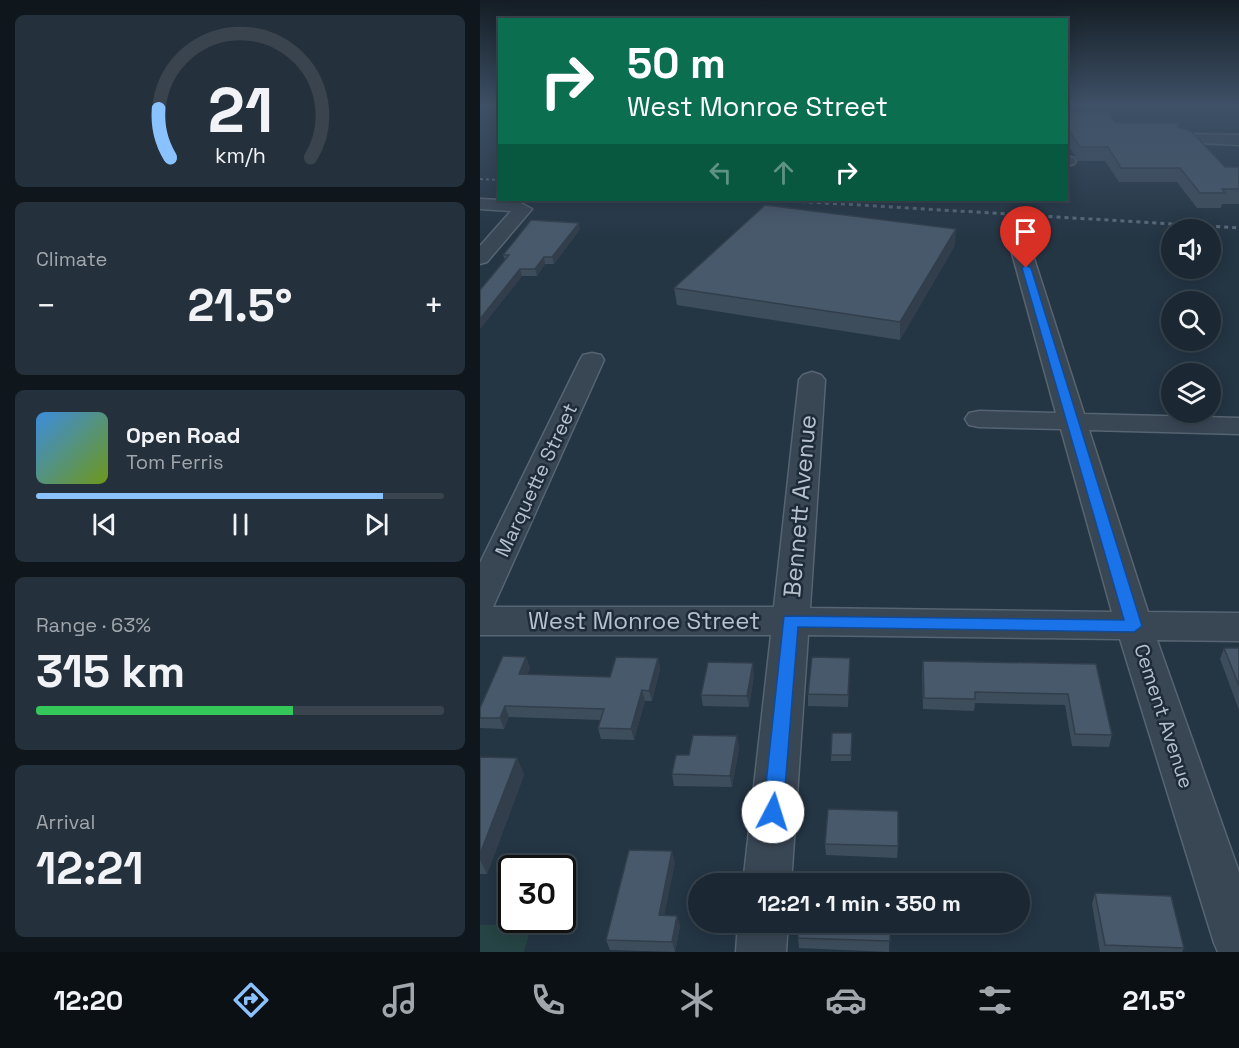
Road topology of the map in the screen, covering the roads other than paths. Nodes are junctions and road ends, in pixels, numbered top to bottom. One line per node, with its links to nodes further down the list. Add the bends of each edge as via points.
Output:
1 (480, 204): 3 (street, via 524,209)
2 (1020, 246): 7 (street, Cement Avenue)
3 (480, 258)
4 (592, 360): 9 (street, Marquette Street)
5 (812, 380): 11 (street, Bennett Avenue)
6 (979, 419): 7 (street)
7 (1071, 420): 8 (street); 12 (street, Cement Avenue)
8 (1239, 426)
9 (480, 599)
10 (480, 621): 11 (street, West Monroe Street)
11 (790, 621): 12 (street, West Monroe Street); 14 (street, Bennett Avenue)
12 (1134, 626): 13 (street, West Monroe Street); 16 (street, Cement Avenue)
13 (1239, 627)
14 (768, 873)
15 (762, 933): 17 (street)
16 (1239, 943)
17 (760, 952)

